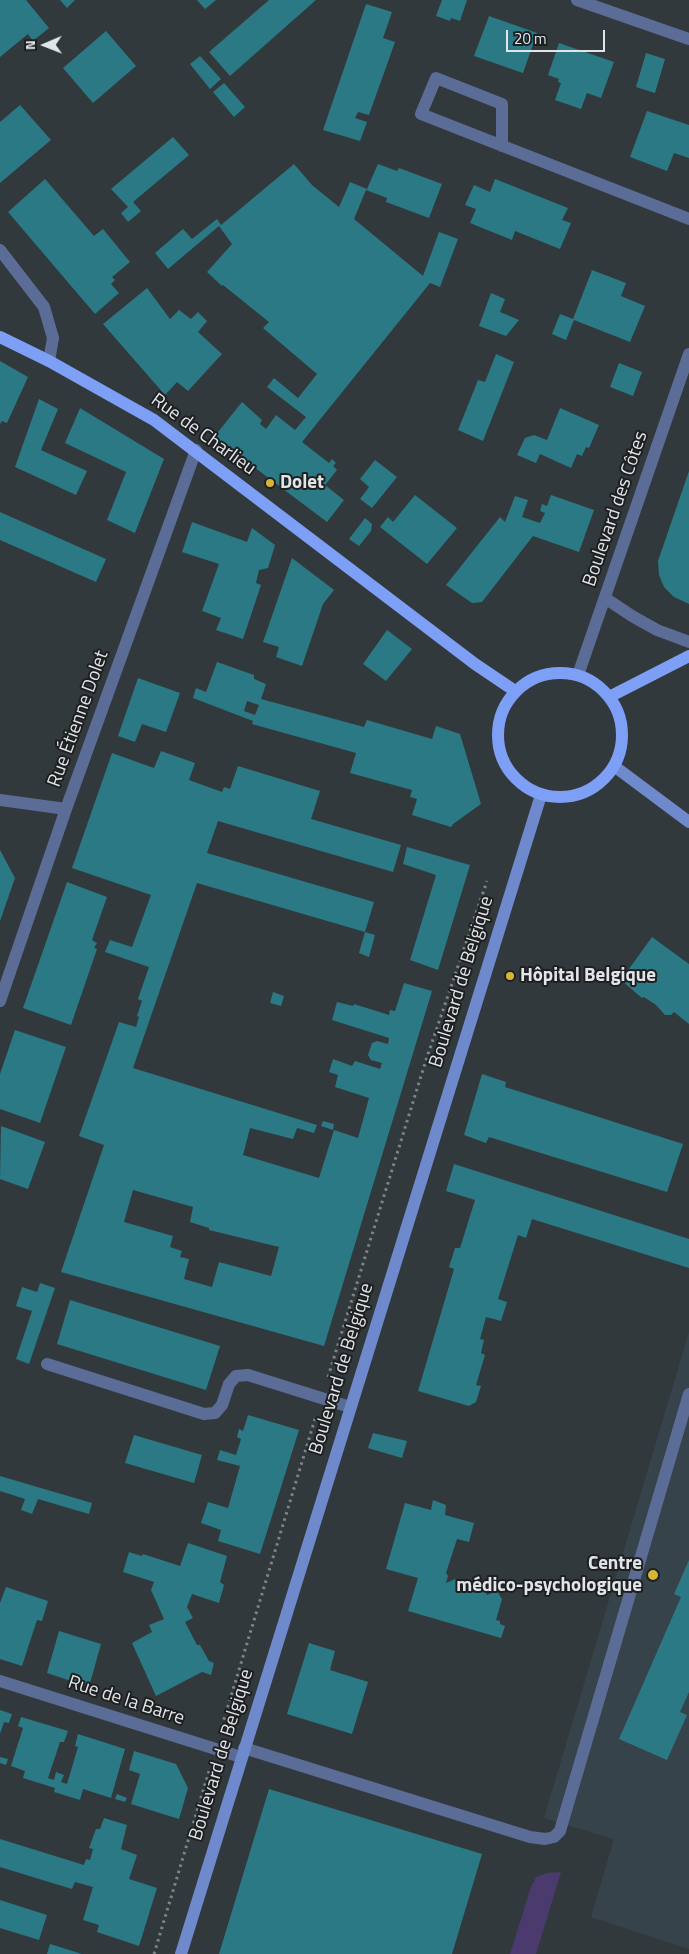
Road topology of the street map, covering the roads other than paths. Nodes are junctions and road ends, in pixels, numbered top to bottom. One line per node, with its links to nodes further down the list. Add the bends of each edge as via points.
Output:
1 (577, 0): 2 (street)
2 (689, 39)
3 (502, 146): 3 (street, via 421,114 436,78 502,104); 4 (street)
4 (689, 219)
5 (0, 250): 8 (street, via 44,306 53,338)
6 (0, 337): 8 (main road, Rue de Charlieu)
7 (689, 354): 10 (street, Boulevard des Côtes)
8 (49, 361): 9 (main road, Rue de Charlieu, via 154,420)
9 (196, 450): 14 (main road, Rue de Charlieu); 19 (street, Rue Étienne Dolet)
10 (605, 598): 11 (street, via 657,630); 13 (street, Boulevard des Côtes)
11 (689, 642)
12 (689, 656): 15 (main road)
13 (578, 676): 14 (main road, via 544,674); 15 (main road, via 595,684)
14 (515, 692): 17 (main road, via 503,709 498,729 499,750 507,770 522,785)
15 (609, 697): 16 (main road, via 618,713 622,731)
16 (614, 766): 17 (main road, via 604,780 582,793 557,798); 20 (main road)
17 (541, 795): 24 (main road, Boulevard de Belgique)
18 (0, 800): 19 (street)
19 (66, 809): 21 (street, Rue Étienne Dolet)
20 (689, 822)
21 (0, 1001)
22 (47, 1364): 24 (street, via 204,1414 216,1414 229,1384 236,1376 248,1375)
23 (689, 1394): 26 (street, Rue de la Barre, via 560,1831 554,1837 530,1837)
24 (350, 1406): 26 (main road, Boulevard de Belgique)
25 (0, 1681): 26 (street, Rue de la Barre)
26 (242, 1753): 27 (main road, Boulevard de Belgique)
27 (180, 1954)

